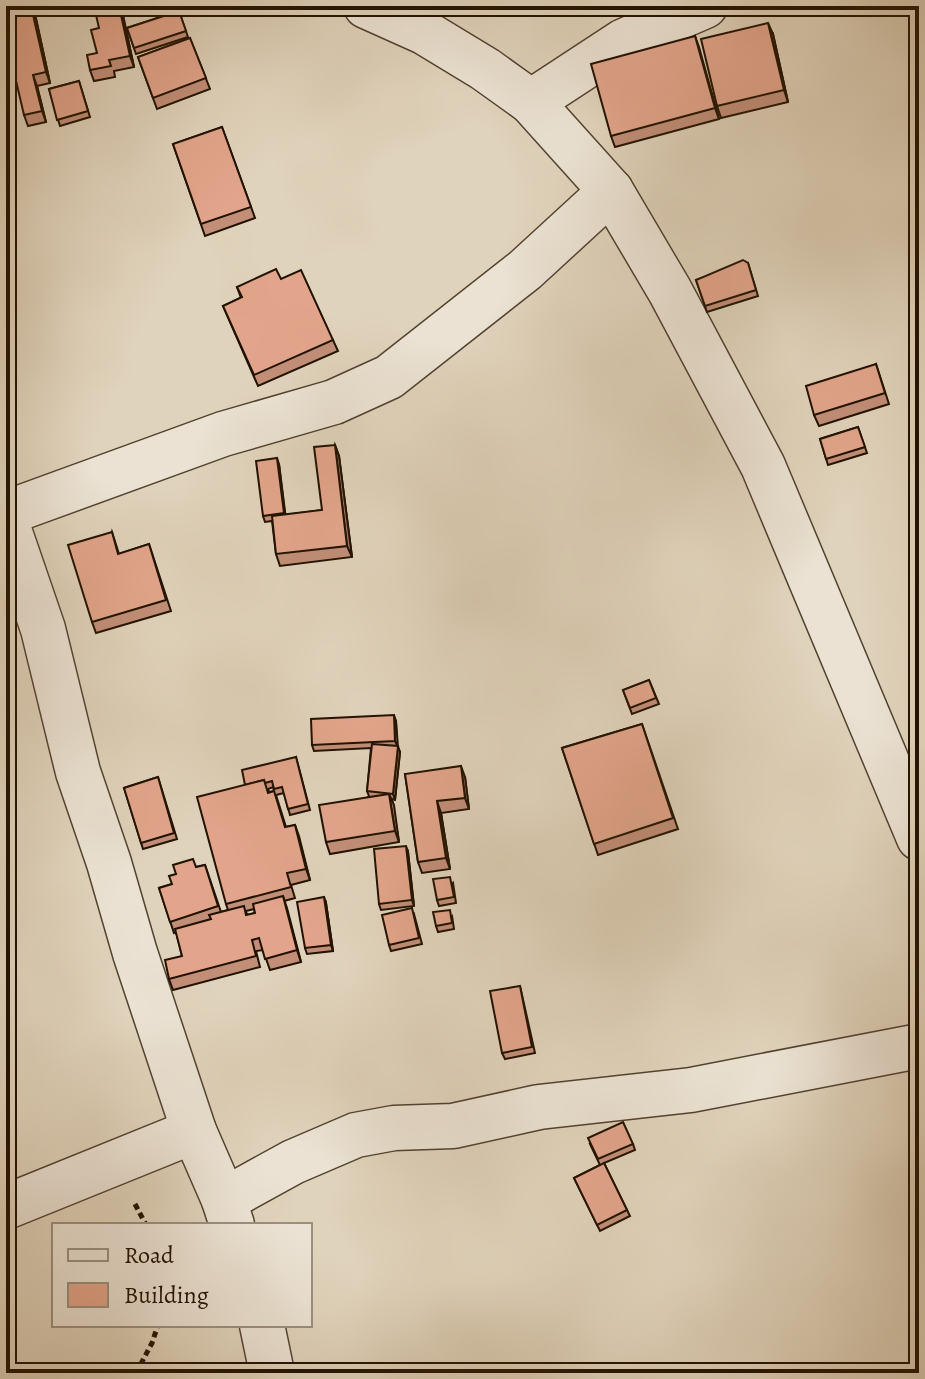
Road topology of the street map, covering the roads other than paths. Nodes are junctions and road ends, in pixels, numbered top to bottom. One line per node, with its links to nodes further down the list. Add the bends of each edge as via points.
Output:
1 (366, 6): 3 (street, via 424,32)
2 (705, 6): 3 (street, via 624,41)
3 (531, 102): 4 (street)
4 (611, 191): 5 (street, via 525,270 389,377 334,402 223,434); 7 (street, via 763,466)
5 (6, 513)
6 (6, 521): 9 (street, via 43,629 78,772)
7 (919, 838)
8 (919, 1046): 11 (street, via 691,1090 356,1135 293,1162)
9 (194, 1131): 10 (street); 11 (street)
10 (6, 1207)
11 (228, 1212)
12 (262, 1327): 13 (street)
13 (272, 1373)

